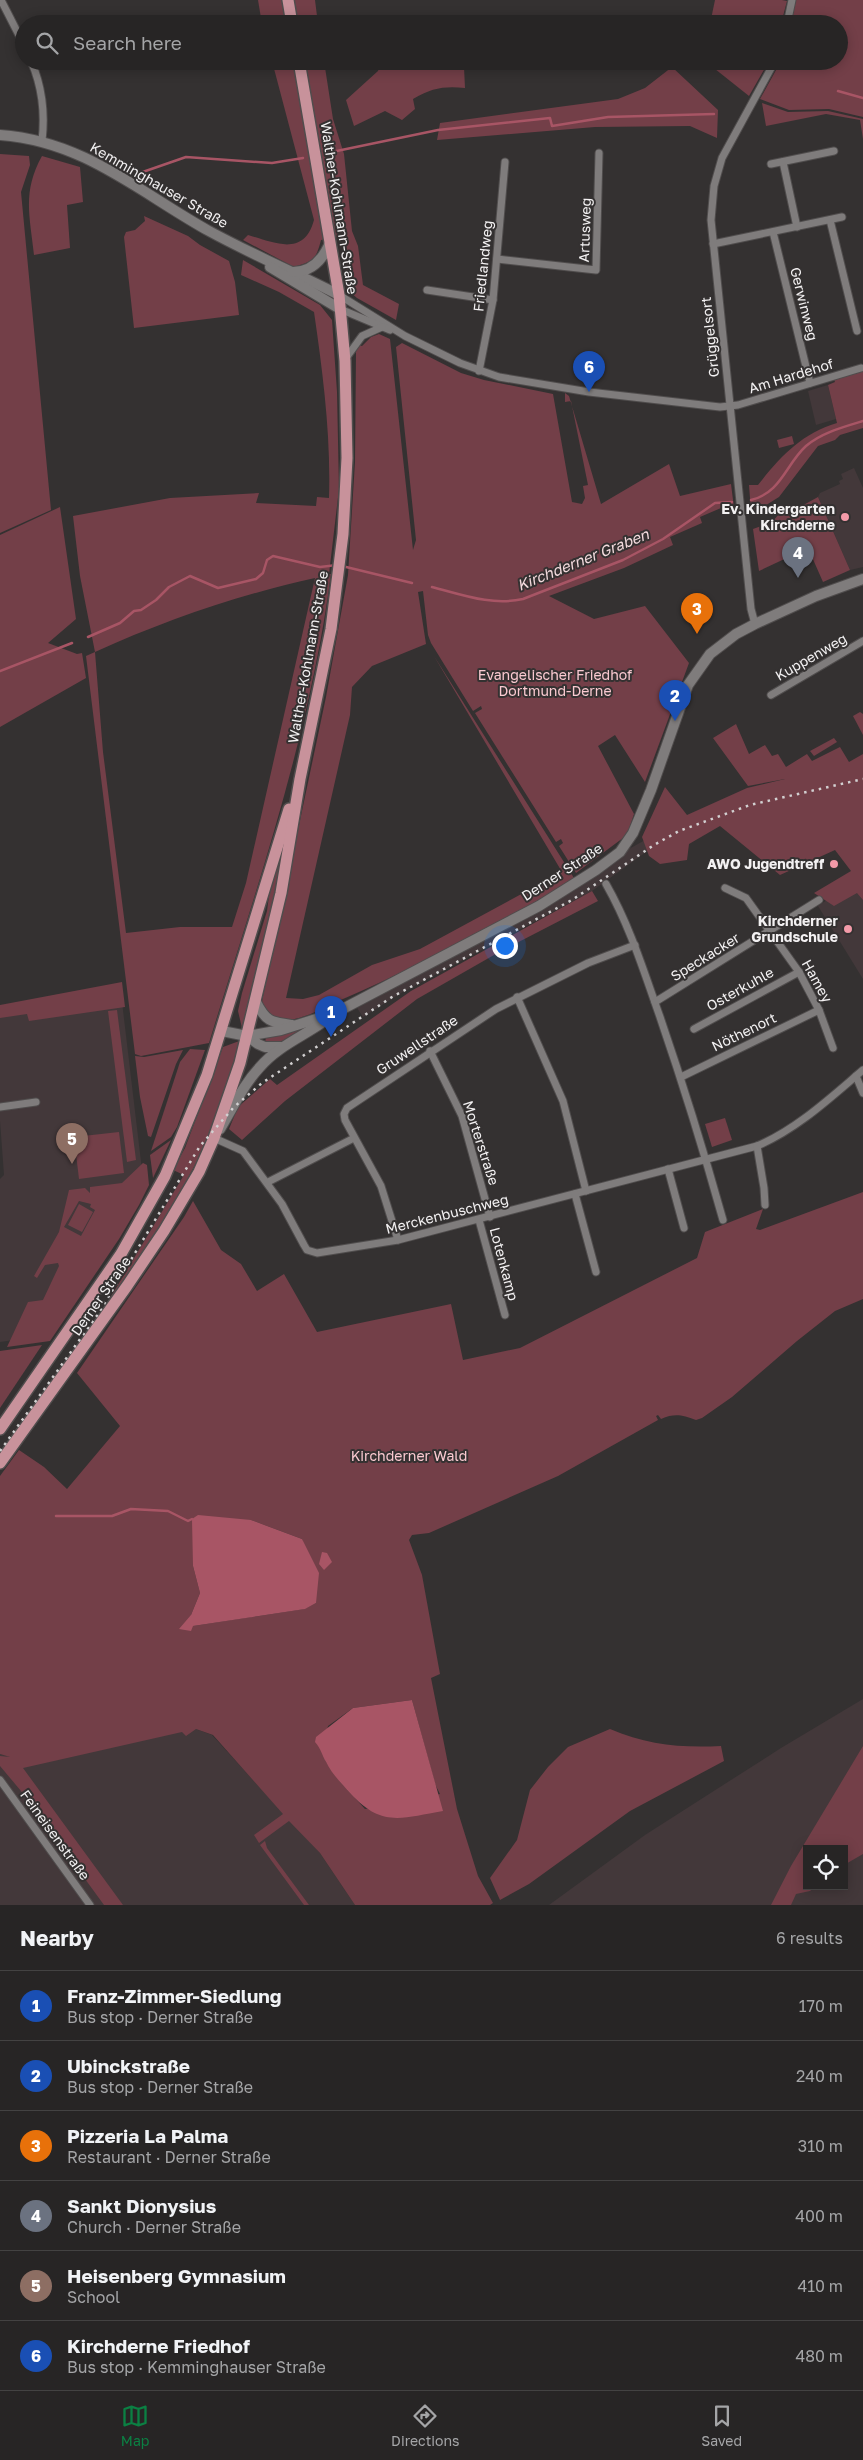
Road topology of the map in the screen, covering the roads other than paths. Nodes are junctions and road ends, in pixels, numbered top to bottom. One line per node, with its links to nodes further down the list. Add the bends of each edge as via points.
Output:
1 (1, 0): 6 (street)
2 (288, 0): 4 (main road)
3 (792, 0): 5 (street)
4 (290, 15)
5 (789, 15)
6 (15, 27)
7 (34, 70): 11 (street, via 43,110)
8 (301, 70): 21 (main road, Walther-Kohlmann-Straße)
9 (770, 70): 22 (street, Grüggelsort, via 728,144 718,170 712,210)
10 (0, 136): 11 (main road, Kemminghauser Straße)
11 (42, 141): 23 (main road, Kemminghauser Straße, via 111,169)
12 (834, 151): 15 (street)
13 (599, 153): 24 (street, Artusweg, via 596,270)
14 (505, 162): 24 (street, Friedlandweg)
15 (783, 162): 16 (street); 19 (street)
16 (771, 164)
17 (842, 218): 18 (street)
18 (830, 220): 19 (street); 31 (street)
19 (797, 227): 20 (street)
20 (773, 232): 22 (street); 36 (street, Gerwinweg)
21 (330, 243): 25 (main road, via 315,265); 27 (main road, Walther-Kohlmann-Straße)
22 (713, 244): 37 (street, Grüggelsort)
23 (244, 250): 25 (main road, Kemminghauser Straße); 29 (main road, Kemminghauser Straße)
24 (497, 259): 28 (street, Friedlandweg)
25 (292, 272): 27 (main road, Kemminghauser Straße)
26 (427, 290): 28 (street)
27 (339, 295): 29 (main road, Walther-Kohlmann-Straße); 32 (street, Kemminghauser Straße)
28 (493, 300): 35 (street, Friedlandweg)
29 (340, 309): 30 (street, Kemminghauser Straße); 33 (main road, Walther-Kohlmann-Straße)
30 (382, 327): 32 (street, Kemminghauser Straße); 33 (street, via 362,336)
31 (857, 331)
32 (405, 336): 35 (street, Kemminghauser Straße)
33 (345, 361): 42 (main road, Walther-Kohlmann-Straße, via 347,458 341,551 324,669)
34 (860, 368): 36 (street, Am Hardehof)
35 (479, 371): 37 (street, Kemminghauser Straße, via 562,388 710,408)
36 (810, 383): 37 (street, Am Hardehof)
37 (730, 406): 39 (street, Grüggelsort)
38 (863, 580): 39 (main road, Derner Straße, via 816,596)
39 (755, 624): 53 (main road, Derner Straße, via 710,654 688,685 644,809 620,852 560,894)
40 (863, 641): 41 (street, Kuppenweg)
41 (772, 695)
42 (300, 779): 50 (main road, Walther-Kohlmann-Straße, via 281,894); 56 (main road, Walther-Kohlmann-Straße, via 278,840)
43 (606, 884): 47 (street)
44 (725, 888): 46 (street, Hamey, via 746,898)
45 (819, 900): 46 (street, Speckacker)
46 (769, 932): 48 (street, Hamey); 51 (street, Speckacker)
47 (635, 946): 49 (street, Gruwellstraße, via 588,963); 51 (street)
48 (799, 972): 52 (street, Hamey); 55 (street, Osterkuhle)
49 (517, 997): 60 (street, Gruwellstraße); 73 (street, via 563,1101)
50 (256, 1002): 54 (main road, via 269,1020); 57 (main road, Walther-Kohlmann-Straße)
51 (655, 1002): 63 (street)
52 (819, 1010): 59 (street, Hamey); 63 (street, Nöthenort)
53 (335, 1013): 54 (main road, Derner Straße); 58 (main road)
54 (298, 1025): 57 (main road, Derner Straße)
55 (694, 1029)
56 (222, 1031): 57 (main road); 83 (main road, Derner Straße, via 185,1132 152,1201 121,1254)
57 (247, 1036): 58 (main road, via 258,1044); 67 (main road, Derner Straße)
58 (281, 1048): 67 (main road, via 253,1074)
59 (833, 1048)
60 (430, 1051): 68 (street, Gruwellstraße, via 347,1108 345,1120); 76 (street, Morterstraße, via 462,1116)
61 (863, 1070): 62 (street, Merckenbuschweg)
62 (856, 1076): 64 (street); 69 (street, Merckenbuschweg, via 801,1121 778,1137)
63 (681, 1077): 70 (street)
64 (863, 1093)
65 (36, 1102): 66 (street)
66 (0, 1107)
67 (214, 1138): 72 (street, Merckenbuschweg, via 243,1151); 84 (main road, Derner Straße, via 199,1172 164,1231)
68 (354, 1138): 72 (street); 80 (street, Gruwellstraße, via 383,1192)
69 (757, 1146): 70 (street, Merckenbuschweg); 75 (street)
70 (707, 1158): 71 (street, Merckenbuschweg); 78 (street)
71 (668, 1169): 73 (street, Merckenbuschweg); 79 (street)
72 (268, 1182): 80 (street, Merckenbuschweg, via 304,1246 312,1252)
73 (586, 1191): 74 (street, Merckenbuschweg)
74 (575, 1194): 76 (street, Merckenbuschweg); 81 (street)
75 (765, 1205)
76 (490, 1217): 77 (street, Merckenbuschweg)
77 (479, 1220): 80 (street, Merckenbuschweg); 82 (street, Lotenkamp)
78 (723, 1220)
79 (684, 1228)
80 (398, 1240)
81 (596, 1272)
82 (505, 1316)
83 (0, 1428)
84 (0, 1463)
85 (0, 1780): 86 (street, Feineisenstraße)
86 (90, 1905)

